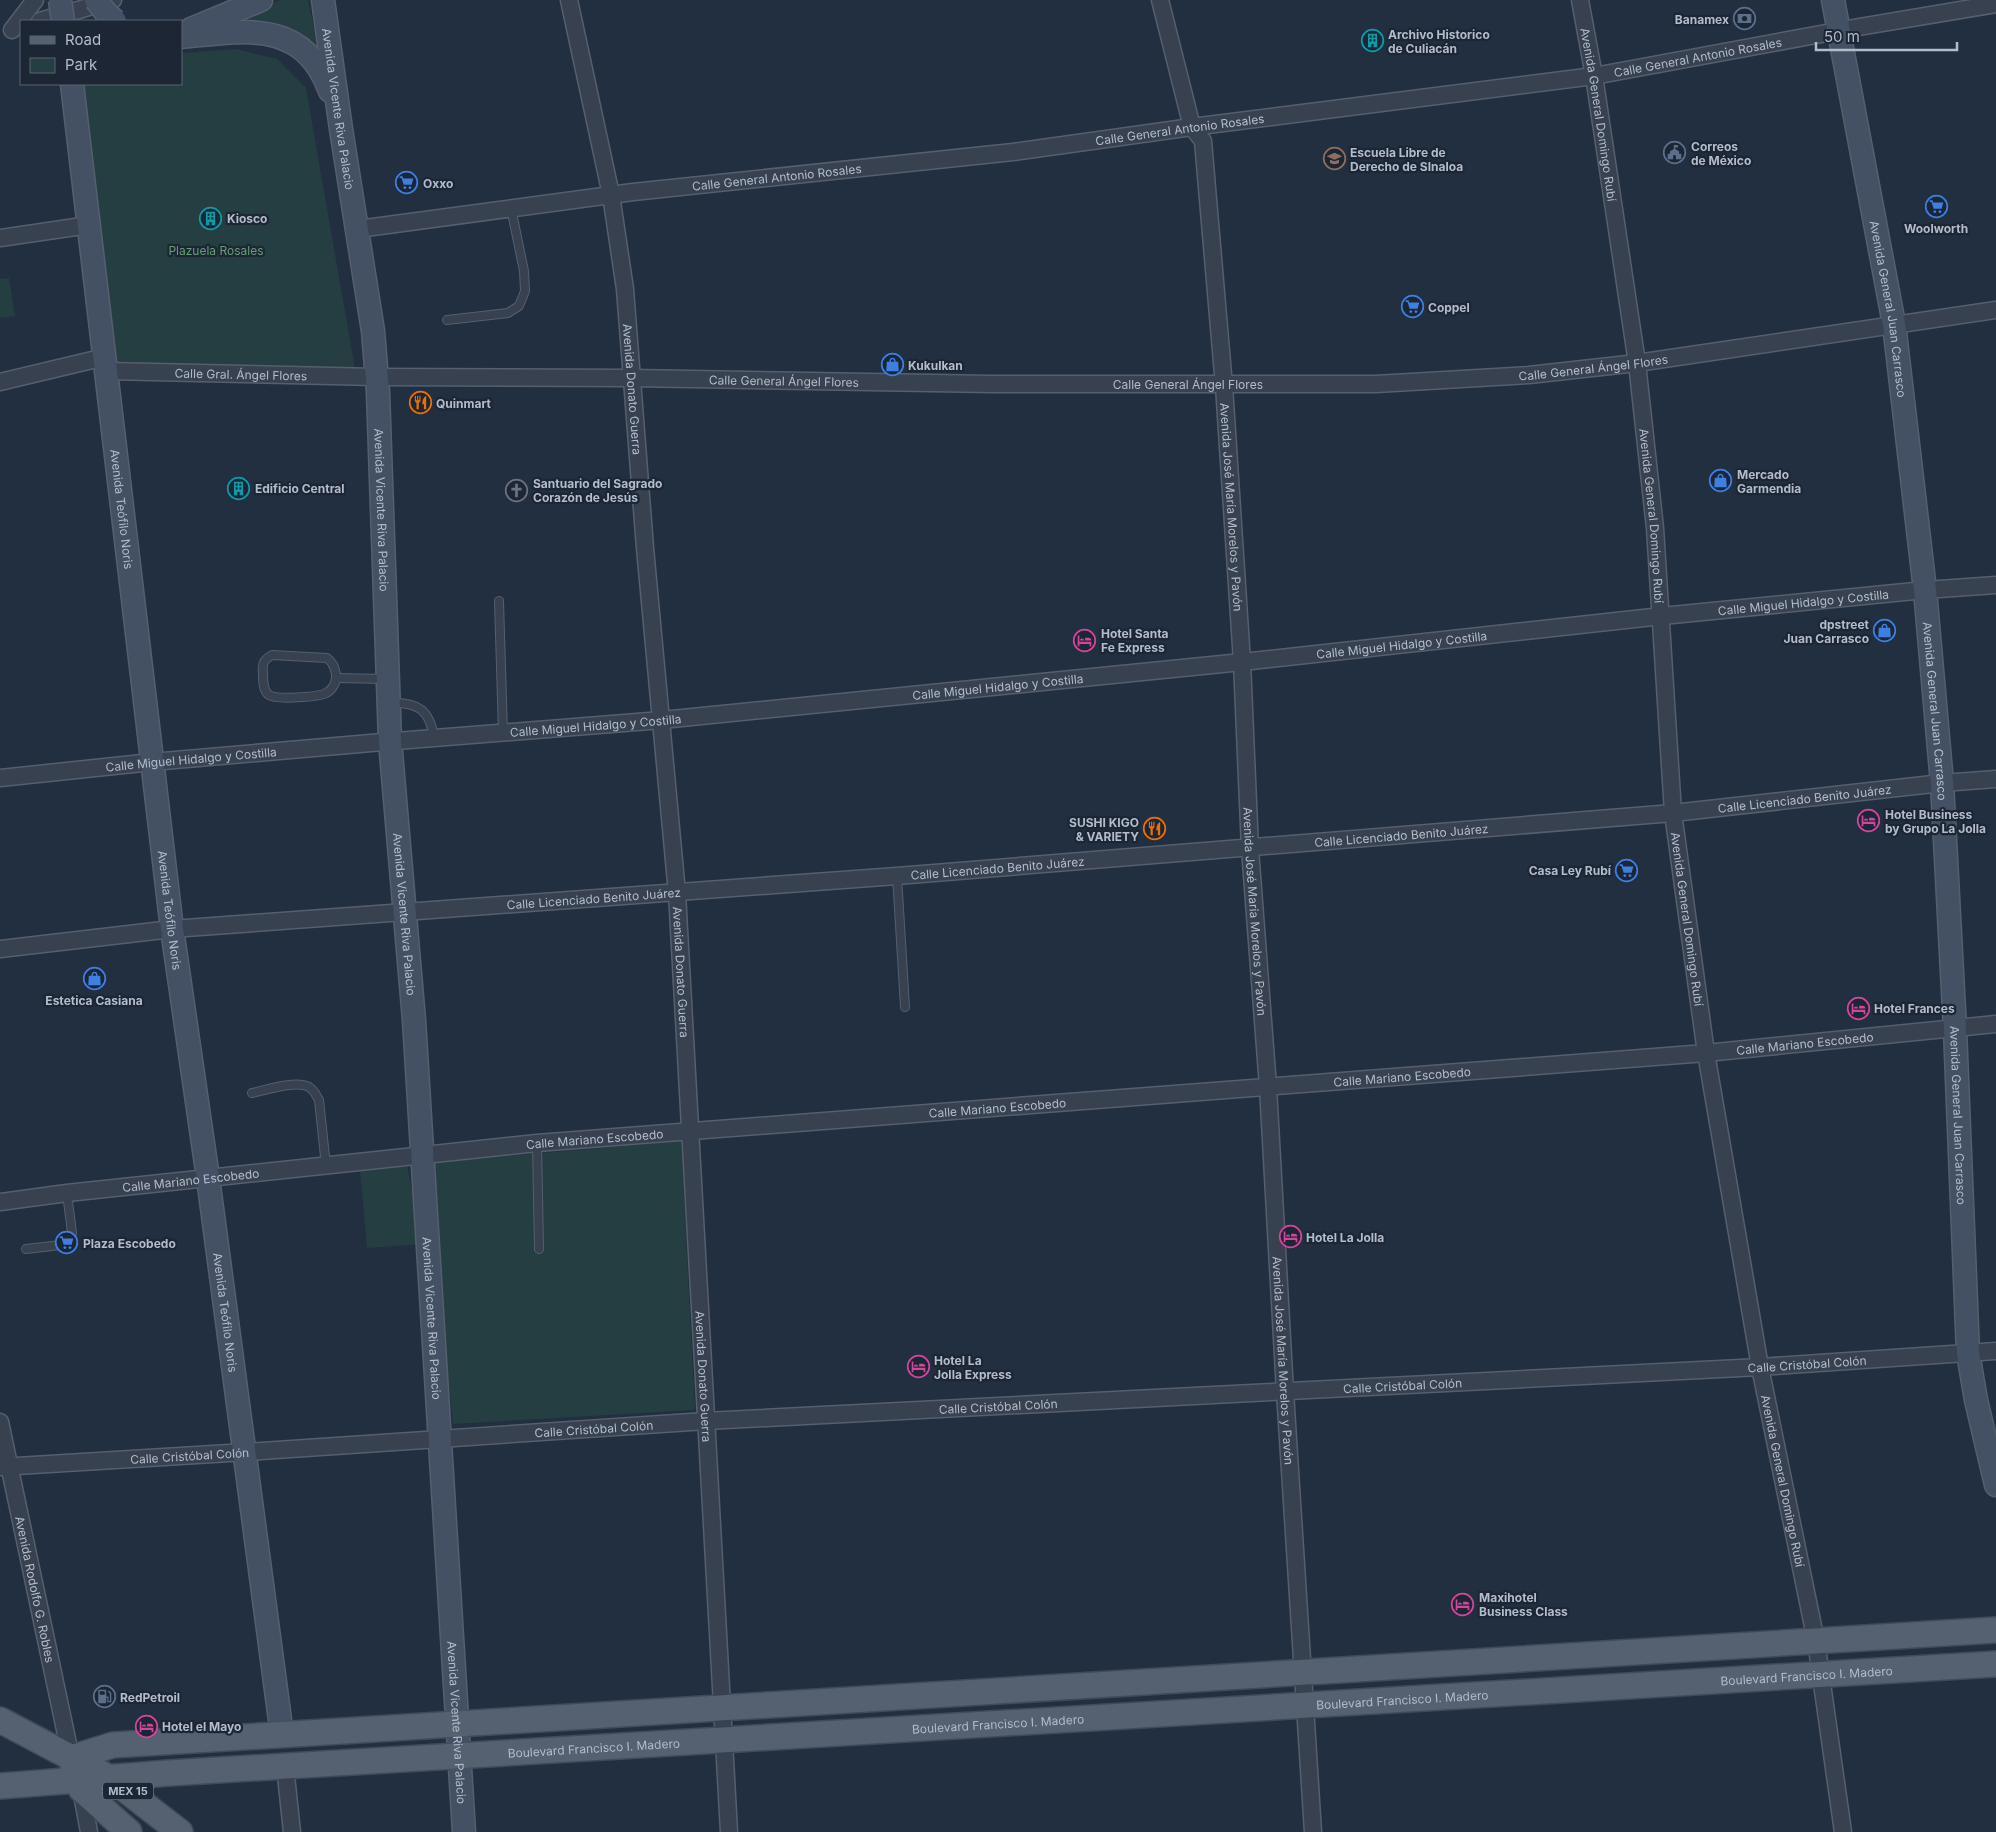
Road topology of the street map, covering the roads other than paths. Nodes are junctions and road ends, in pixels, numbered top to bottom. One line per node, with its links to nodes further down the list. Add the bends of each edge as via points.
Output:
1 (35, 0): 16 (street)
2 (60, 0): 14 (main road, bridge)
3 (96, 0): 15 (main road, bridge)
4 (113, 0): 13 (street)
5 (262, 0): 18 (main road)
6 (323, 0): 23 (main road, Avenida Vicente Riva Palacio)
7 (569, 0): 24 (street, Avenida Donato Guerra)
8 (1160, 0): 22 (street, Avenida José María Morelos y Pavón)
9 (1580, 0): 20 (street, Avenida General Domingo Rubí)
10 (1833, 0): 17 (main road, Avenida General Juan Carrasco)
11 (1974, 4): 12 (street, Calle General Antonio Rosales); 17 (street, Calle General Antonio Rosales)
12 (1996, 4)
13 (43, 20)
14 (63, 20)
15 (115, 20)
16 (11, 31)
17 (1838, 31): 20 (street, Calle General Antonio Rosales); 31 (main road, Avenida General Juan Carrasco)
18 (182, 32)
19 (182, 37): 23 (main road, via 239,32 276,34 289,41 306,52 319,67 333,98)
20 (1594, 76): 22 (street, Calle General Antonio Rosales); 32 (street, Avenida General Domingo Rubí)
21 (72, 85): 26 (main road, Avenida Teófilo Noris)
22 (1192, 127): 24 (street, Calle General Antonio Rosales, via 1013,152); 37 (street, Avenida José María Morelos y Pavón, via 1203,141)
23 (341, 129): 27 (main road, Avenida Vicente Riva Palacio)
24 (611, 195): 25 (street, Calle General Antonio Rosales); 35 (street, Avenida Donato Guerra, via 625,288)
25 (511, 208): 27 (street, Calle General Antonio Rosales); 30 (lane, via 524,271 525,291 519,306 508,313)
26 (89, 225): 28 (street); 33 (main road, Avenida Teófilo Noris)
27 (358, 229): 34 (main road, Avenida Vicente Riva Palacio)
28 (0, 238)
29 (1996, 310): 31 (street, Calle General Ángel Flores)
30 (447, 320)
31 (1894, 324): 32 (street, Calle General Ángel Flores); 39 (main road, Avenida General Juan Carrasco)
32 (1637, 363): 37 (street, Calle General Ángel Flores, via 1529,375 1376,384); 41 (street, Avenida General Domingo Rubí)
33 (106, 364): 34 (street, Calle Gral. Ángel Flores); 36 (street); 50 (main road, Avenida Teófilo Noris)
34 (376, 376): 35 (street, Calle General Ángel Flores); 44 (main road, Avenida Vicente Riva Palacio)
35 (632, 378): 37 (street, Calle General Ángel Flores); 46 (street, Avenida Donato Guerra)
36 (0, 382)
37 (1224, 386): 42 (street, Avenida José María Morelos y Pavón)
38 (1996, 585): 39 (street, Calle Miguel Hidalgo y Costilla)
39 (1925, 590): 41 (street, Calle Miguel Hidalgo y Costilla); 53 (main road, Avenida General Juan Carrasco)
40 (499, 601): 47 (lane)
41 (1662, 616): 42 (street, Calle Miguel Hidalgo y Costilla); 54 (street, Avenida General Domingo Rubí)
42 (1242, 662): 46 (street, Calle Miguel Hidalgo y Costilla); 55 (street, Avenida José María Morelos y Pavón)
43 (336, 678): 43 (lane, via 333,663 327,658 272,655 265,658 262,665 264,688 277,698 326,694); 44 (lane)
44 (388, 679): 45 (main road, Avenida Vicente Riva Palacio)
45 (389, 703): 48 (lane, via 406,703 424,712 430,719); 49 (main road, Avenida Vicente Riva Palacio)
46 (662, 720): 47 (street, Calle Miguel Hidalgo y Costilla); 57 (street, Avenida Donato Guerra)
47 (503, 733): 48 (street, Calle Miguel Hidalgo y Costilla)
48 (434, 738): 49 (street, Calle Miguel Hidalgo y Costilla)
49 (390, 742): 50 (street, Calle Miguel Hidalgo y Costilla); 58 (main road, Avenida Vicente Riva Palacio)
50 (152, 762): 51 (street, Calle Miguel Hidalgo y Costilla); 59 (main road, Avenida Teófilo Noris)
51 (0, 778)
52 (1996, 779): 53 (street, Calle Licenciado Benito Juárez)
53 (1942, 783): 54 (street, Calle Licenciado Benito Juárez); 63 (main road, Avenida General Juan Carrasco)
54 (1673, 814): 55 (street, Calle Licenciado Benito Juárez); 64 (street, Avenida General Domingo Rubí)
55 (1250, 848): 56 (street, Calle Licenciado Benito Juárez); 65 (street, Avenida José María Morelos y Pavón)
56 (897, 876): 57 (street, Calle Licenciado Benito Juárez); 61 (lane)
57 (677, 893): 58 (street, Calle Licenciado Benito Juárez); 67 (street, Avenida Donato Guerra)
58 (404, 911): 59 (street, Calle Licenciado Benito Juárez); 69 (main road, Avenida Vicente Riva Palacio)
59 (172, 929): 60 (street, Calle Licenciado Benito Juárez); 71 (main road, Avenida Teófilo Noris)
60 (0, 949)
61 (905, 1007)
62 (1996, 1024): 63 (street, Calle Mariano Escobedo)
63 (1955, 1028): 64 (street, Calle Mariano Escobedo); 77 (main road, Avenida General Juan Carrasco)
64 (1706, 1053): 65 (street, Calle Mariano Escobedo); 78 (street, Avenida General Domingo Rubí)
65 (1268, 1087): 67 (street, Calle Mariano Escobedo); 79 (street, Avenida José María Morelos y Pavón)
66 (252, 1093): 70 (lane, via 294,1084 314,1091 319,1100)
67 (689, 1131): 68 (street, Calle Mariano Escobedo); 80 (street, Avenida Donato Guerra)
68 (537, 1143): 69 (street, Calle Mariano Escobedo); 75 (lane)
69 (422, 1155): 70 (street, Calle Mariano Escobedo); 82 (main road, Avenida Vicente Riva Palacio)
70 (326, 1166): 71 (street, Calle Mariano Escobedo)
71 (208, 1178): 72 (street, Calle Mariano Escobedo); 83 (main road, Avenida Teófilo Noris)
72 (67, 1193): 73 (street, Calle Mariano Escobedo); 74 (lane, via 72,1233 70,1242)
73 (0, 1202)
74 (26, 1249)
75 (539, 1249)
76 (1996, 1351): 77 (street, Calle Cristóbal Colón)
77 (1968, 1353): 78 (street, Calle Cristóbal Colón); 85 (main road, Avenida General Juan Carrasco)
78 (1760, 1367): 79 (street, Calle Cristóbal Colón); 87 (street, Avenida General Domingo Rubí)
79 (1285, 1392): 80 (street, Calle Cristóbal Colón); 89 (street, Avenida José María Morelos y Pavón)
80 (706, 1421): 82 (street, Calle Cristóbal Colón); 92 (street, Avenida Donato Guerra)
81 (0, 1422): 84 (street, Avenida Rodolfo G. Robles)
82 (440, 1438): 83 (street, Calle Cristóbal Colón); 94 (main road, Avenida Vicente Riva Palacio)
83 (246, 1452): 84 (street, Calle Cristóbal Colón); 95 (main road, Avenida Teófilo Noris)
84 (5, 1467): 99 (street, Avenida Rodolfo G. Robles)
85 (1996, 1485)
86 (1996, 1630): 87 (main road)
87 (1816, 1641): 89 (main road); 90 (street, Avenida General Domingo Rubí)
88 (1996, 1664): 90 (main road, Boulevard Francisco I. Madero)
89 (1304, 1672): 91 (street, Avenida José María Morelos y Pavón); 92 (main road)
90 (1821, 1675): 91 (main road, Boulevard Francisco I. Madero); 109 (street, Avenida General Domingo Rubí)
91 (1306, 1706): 96 (main road, Boulevard Francisco I. Madero); 108 (street, Avenida José María Morelos y Pavón)
92 (722, 1708): 94 (main road); 96 (street, Avenida Donato Guerra)
93 (0, 1720): 99 (main road, MEX 15)
94 (458, 1724): 95 (main road); 97 (main road, Avenida Vicente Riva Palacio)
95 (282, 1735): 99 (main road, via 113,1745)
96 (724, 1740): 97 (main road, Boulevard Francisco I. Madero); 107 (street, Avenida Donato Guerra)
97 (459, 1756): 98 (main road, Boulevard Francisco I. Madero); 106 (main road, Avenida Vicente Riva Palacio)
98 (285, 1766): 100 (main road, Boulevard Francisco I. Madero); 105 (street)
99 (76, 1776): 100 (main road, MEX 15); 101 (main road); 102 (street, Avenida Rodolfo G. Robles); 103 (main road, MEX 15)
100 (110, 1778): 104 (main road, MEX 15)
101 (0, 1786)
102 (89, 1832)
103 (129, 1832)
104 (180, 1832)
105 (292, 1832)
106 (464, 1832)
107 (729, 1832)
108 (1313, 1832)
109 (1843, 1832)

